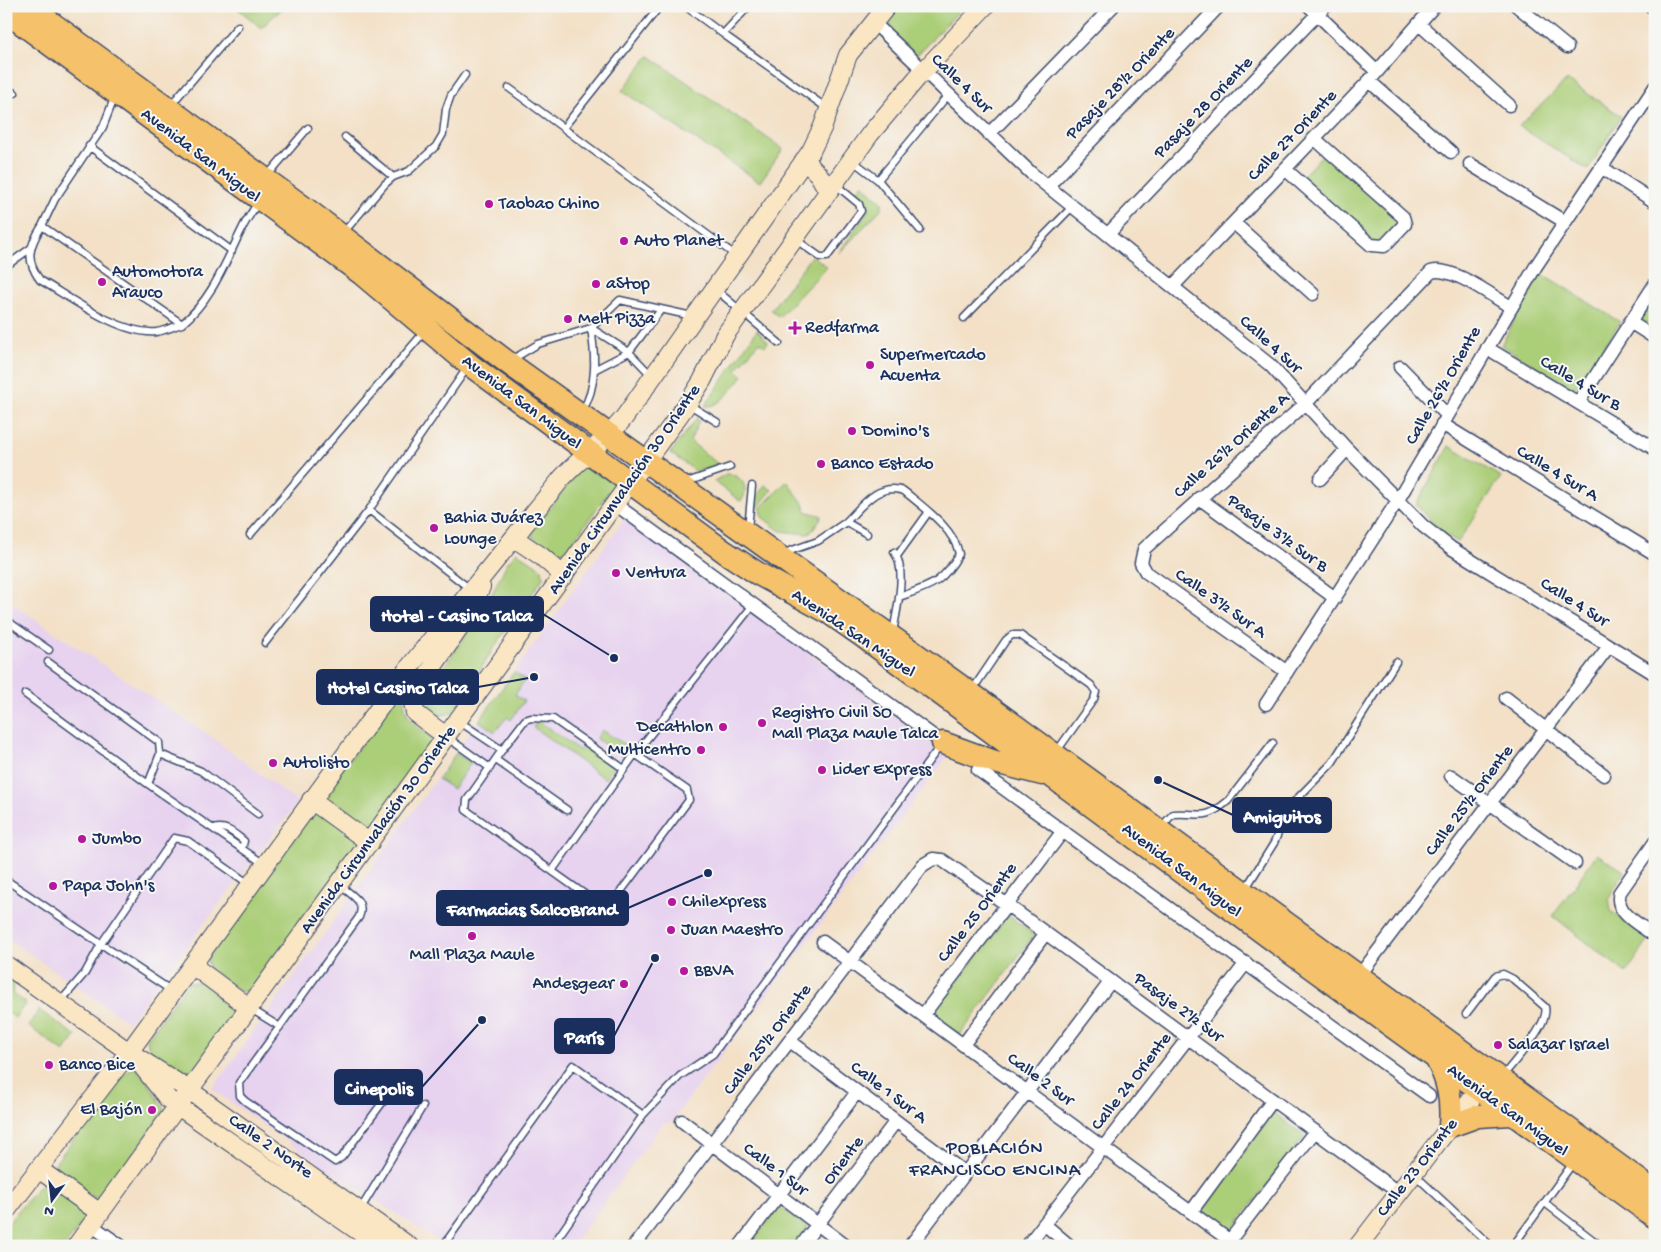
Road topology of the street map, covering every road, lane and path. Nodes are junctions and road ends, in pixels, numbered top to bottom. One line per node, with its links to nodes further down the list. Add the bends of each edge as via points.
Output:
1 (28, 6): 30 (highway, Avenida San Miguel)
2 (660, 6): 32 (lane)
3 (686, 6): 18 (lane)
4 (748, 6): 18 (lane)
5 (888, 6): 15 (main road)
6 (985, 6): 20 (main road, Avenida Circunvalación 30 Oriente)
7 (1113, 6): 34 (street)
8 (1219, 6): 46 (street, Pasaje 28½ Oriente)
9 (1434, 6): 16 (street, Calle 27 Oriente)
10 (1517, 6): 19 (street)
11 (1651, 6): 13 (street)
12 (1317, 9): 22 (street); 55 (street, Pasaje 28 Oriente)
13 (1655, 9)
14 (6, 12): 27 (highway, Avenida San Miguel)
15 (873, 22): 20 (street, Calle 4 Sur); 31 (main road, via 848,55)
16 (1419, 24): 22 (street, Calle 27 Oriente); 29 (street)
17 (238, 26): 30 (lane)
18 (723, 34): 31 (lane)
19 (1567, 47)
20 (923, 71): 28 (street, Calle 4 Sur); 40 (main road, Avenida Circunvalación 30 Oriente)
21 (465, 75): 44 (lane, via 451,95 443,134 436,146 409,171)
22 (1373, 77): 36 (street, Calle 27 Oriente); 38 (street)
23 (1655, 87): 42 (street, Calle 26½ Oriente)
24 (509, 88): 32 (lane)
25 (6, 89): 26 (lane)
26 (15, 93)
27 (116, 93): 37 (lane, via 110,113); 48 (highway, Avenida San Miguel)
28 (948, 95): 34 (street, Calle 4 Sur); 45 (lane)
29 (1509, 105)
30 (168, 109): 48 (highway, Avenida San Miguel)
31 (829, 110): 39 (main road, via 816,142)
32 (564, 127): 60 (lane)
33 (308, 128): 48 (lane)
34 (989, 134): 46 (street, Calle 4 Sur)
35 (346, 137): 44 (lane)
36 (1315, 139): 43 (street, Calle 27 Oriente); 43 (street, via 1406,220 1384,246 1371,245)
37 (89, 146): 53 (lane); 59 (lane)
38 (1451, 152)
39 (804, 160): 47 (main road); 60 (main road)
40 (851, 160): 45 (lane); 47 (main road, Avenida Circunvalación 30 Oriente)
41 (1470, 164): 51 (street)
42 (1601, 167): 49 (street); 51 (street, Calle 26½ Oriente)
43 (1285, 169): 52 (street, Calle 27 Oriente)
44 (392, 177): 56 (lane)
45 (878, 180): 54 (lane)
46 (1048, 186): 50 (street, Calle 4 Sur)
47 (831, 187): 57 (main road, Avenida Circunvalación 30 Oriente); 57 (lane, via 859,204 861,211 827,258 820,257)
48 (262, 189): 56 (highway, Avenida San Miguel); 59 (lane); 74 (highway, Avenida San Miguel)
49 (1655, 202)
50 (1073, 206): 55 (street, Calle 4 Sur); 70 (lane)
51 (1565, 222): 66 (street, Calle 26½ Oriente)
52 (1234, 223): 63 (street, Calle 27 Oriente); 65 (street)
53 (42, 226): 58 (lane); 72 (lane)
54 (920, 230)
55 (1109, 233): 63 (street, Calle 4 Sur)
56 (340, 236): 79 (highway, Avenida San Miguel)
57 (794, 238): 68 (main road, Avenida Circunvalación 30 Oriente)
58 (31, 248): 61 (lane); 72 (lane, via 32,270 40,280 109,320 135,330 156,332)
59 (232, 251): 72 (lane, via 196,312)
60 (737, 256): 64 (main road)
61 (6, 266)
62 (1655, 284): 71 (street)
63 (1173, 286): 86 (street, Calle 4 Sur, via 1270,365)
64 (714, 289): 68 (lane); 69 (main road)
65 (1313, 294)
66 (1511, 307): 77 (street, Calle 26½ Oriente); 86 (street, Calle 26½ Oriente A, via 1456,275 1441,270 1431,272)
67 (660, 310): 69 (lane); 73 (lane, via 620,300); 78 (lane)
68 (742, 310): 76 (lane); 84 (main road, Avenida Circunvalación 30 Oriente, via 717,348)
69 (694, 317): 83 (main road)
70 (964, 318)
71 (1630, 322): 75 (street); 85 (street)
72 (182, 324)
73 (591, 328): 78 (lane); 79 (lane, via 538,344); 82 (lane, via 596,362)
74 (426, 330): 80 (highway, Avenida San Miguel); 108 (lane)
75 (1655, 338)
76 (779, 343)
77 (1487, 348): 85 (street, Calle 4 Sur B); 88 (street, Calle 26½ Oriente)
78 (629, 352): 82 (lane); 83 (lane)
79 (507, 362): 87 (highway, Avenida San Miguel)
80 (470, 365): 93 (highway, Avenida San Miguel); 103 (lane)
81 (1400, 367): 88 (street, Calle 4 Sur A)
82 (594, 370): 87 (lane)
83 (653, 377): 90 (main road, via 620,424)
84 (688, 403): 89 (lane); 94 (main road, Avenida Circunvalación 30 Oriente)
85 (1578, 403): 92 (street, Calle 4 Sur B)
86 (1305, 404): 91 (street, Calle 4 Sur); 100 (street, Calle 26½ Oriente A)
87 (580, 415): 90 (highway, Avenida San Miguel)
88 (1445, 420): 101 (street, Calle 26½ Oriente); 110 (street, Calle 4 Sur A)
89 (717, 422)
90 (607, 435): 93 (main road); 94 (highway, Avenida San Miguel)
91 (1347, 449): 96 (street); 101 (street, Calle 4 Sur)
92 (1655, 449)
93 (588, 452): 97 (highway, Avenida San Miguel); 109 (main road, via 562,478)
94 (646, 462): 97 (main road, Avenida Circunvalación 30 Oriente); 98 (highway, Avenida San Miguel)
95 (730, 467): 98 (lane)
96 (1320, 479)
97 (631, 483): 102 (main road, Avenida Circunvalación 30 Oriente); 147 (highway, Avenida San Miguel, via 741,563 844,624)
98 (679, 485): 106 (highway, Avenida San Miguel)
99 (752, 486): 106 (lane)
100 (1199, 498): 112 (street, Calle 26½ Oriente A, via 1147,546); 117 (street, Pasaje 3½ Sur B)
101 (1398, 500): 117 (street, Calle 26½ Oriente); 122 (street, Calle 4 Sur, via 1451,548)
102 (615, 504): 114 (main road, Avenida Circunvalación 30 Oriente); 118 (street, Avenida San Miguel)
103 (369, 510): 115 (lane); 121 (lane)
104 (928, 513): 105 (lane, via 904,491 888,489 874,494); 116 (lane, via 895,554 901,588); 116 (lane, via 942,524 957,544 959,554 948,572 930,587)
105 (846, 522): 107 (lane); 111 (lane, via 818,541)
106 (747, 533): 111 (highway, Avenida San Miguel)
107 (867, 534)
108 (250, 536)
109 (514, 538): 113 (main road); 114 (main road)
110 (1655, 554)
111 (775, 555): 120 (highway, Avenida San Miguel, via 830,591)
112 (1141, 558): 126 (street, Calle 3½ Sur A, via 1143,568 1150,576)
113 (484, 574): 115 (main road); 134 (main road, via 472,608 412,697 416,713)
114 (564, 576): 132 (main road, Avenida Circunvalación 30 Oriente)
115 (472, 590): 149 (main road, via 407,670)
116 (899, 597): 120 (lane)
117 (1335, 598): 126 (street, Calle 26½ Oriente)
118 (753, 605): 135 (street, Avenida San Miguel); 139 (lane)
119 (6, 620): 123 (lane)
120 (892, 639): 128 (highway, Avenida San Miguel)
121 (265, 643)
122 (1609, 646): 127 (street, Calle 4 Sur); 133 (street, Calle 25½ Oriente)
123 (49, 650)
124 (48, 662): 138 (lane, via 159,742)
125 (1396, 662): 164 (lane, via 1332,763 1289,808 1255,877)
126 (1287, 672): 131 (street, Calle 26½ Oriente)
127 (1655, 674)
128 (970, 692): 140 (highway, Avenida San Miguel); 140 (lane, via 1012,635 1020,635 1091,685 1096,692 1094,699)
129 (25, 694): 148 (lane)
130 (1506, 698): 133 (street)
131 (1266, 704)
132 (458, 721): 134 (main road, Avenida Circunvalación 30 Oriente); 137 (lane)
133 (1546, 730): 145 (street); 150 (street, Calle 25½ Oriente)
134 (447, 737): 142 (lane); 156 (main road, Avenida Circunvalación 30 Oriente)
135 (943, 743): 147 (highway, via 1005,765); 199 (lane, via 714,1054 680,1076)
136 (1273, 743): 154 (lane, via 1219,808 1202,816 1173,814)
137 (502, 750): 141 (lane); 143 (lane, via 525,720 546,717)
138 (160, 754): 148 (lane); 152 (lane, via 201,771)
139 (635, 754): 143 (lane); 160 (lane, via 687,790 687,804 609,905 597,903)
140 (1054, 754): 154 (highway, Avenida San Miguel)
141 (496, 760): 142 (lane); 151 (lane)
142 (490, 768): 160 (lane, via 467,800 466,810)
143 (624, 768): 160 (lane)
144 (978, 770): 153 (street, Avenida San Miguel)
145 (1604, 775)
146 (1451, 776): 150 (street)
147 (1052, 777): 187 (highway, Avenida San Miguel)
148 (148, 784): 159 (lane, via 214,829 225,828 237,835 244,841 242,849)
149 (311, 800): 156 (main road); 159 (main road)
150 (1490, 804): 158 (street); 174 (street, Calle 25½ Oriente)
151 (567, 810)
152 (258, 814)
153 (1063, 831): 165 (street, Calle 25 Oriente); 171 (street, Avenida San Miguel)
154 (1158, 831): 164 (highway, Avenida San Miguel)
155 (1655, 842): 167 (street, via 1620,892 1618,901 1623,912)
156 (370, 843): 163 (main road, Avenida Circunvalación 30 Oriente)
157 (933, 859): 165 (street, Pasaje 2½ Sur, via 942,860); 170 (street, Calle 25½ Oriente, via 923,865)
158 (1575, 863)
159 (264, 865): 162 (main road)
160 (552, 871)
161 (6, 880): 169 (lane)
162 (243, 880): 169 (lane, via 188,840 174,838); 173 (main road)
163 (340, 885): 178 (main road, Avenida Circunvalación 30 Oriente); 181 (lane, via 360,901 361,912)
164 (1243, 892): 174 (highway, Avenida San Miguel)
165 (1006, 904): 166 (street, Pasaje 2½ Sur); 180 (street, Calle 25 Oriente)
166 (1045, 934): 175 (street, Pasaje 2½ Sur); 184 (street)
167 (1655, 936)
168 (823, 942): 170 (street, Calle 2 Sur)
169 (101, 944): 176 (lane); 177 (lane, via 85,973)
170 (849, 962): 180 (street, Calle 2 Sur); 183 (street, Calle 25½ Oriente)
171 (1246, 963): 182 (street, Calle 24 Oriente); 194 (street, Avenida San Miguel)
172 (6, 965): 177 (main road, Calle 2 Norte)
173 (192, 965): 176 (main road); 178 (main road)
174 (1359, 976): 186 (highway, Avenida San Miguel)
175 (1111, 981): 182 (street, Pasaje 2½ Sur); 192 (street)
176 (173, 991): 185 (main road)
177 (59, 1003): 185 (main road, Calle 2 Norte)
178 (250, 1008): 181 (lane); 189 (main road, Avenida Circunvalación 30 Oriente)
179 (1466, 1014): 188 (lane, via 1495,976 1503,974 1545,1007 1542,1024)
180 (922, 1015): 184 (street, Calle 2 Sur)
181 (280, 1027): 193 (lane, via 239,1083 240,1096 330,1161 342,1158)
182 (1188, 1037): 195 (street, Pasaje 2½ Sur); 205 (street, Calle 24 Oriente)
183 (790, 1041): 191 (street, Calle 1 Sur A); 204 (street, Calle 25½ Oriente)
184 (963, 1045): 192 (street, Calle 2 Sur)
185 (129, 1052): 189 (main road, Calle 2 Norte); 196 (main road, Calle 2 Norte); 207 (main road)
186 (1462, 1052): 188 (highway, Avenida San Miguel); 190 (highway)
187 (1437, 1060): 190 (highway, Avenida San Miguel); 202 (highway, via 1448,1088)
188 (1508, 1084): 190 (highway); 210 (highway, Avenida San Miguel)
189 (189, 1090): 196 (main road, Avenida Circunvalación 30 Oriente); 215 (main road, Calle 2 Norte)
190 (1478, 1090): 198 (highway, Avenida San Miguel); 202 (main road, Calle 23 Oriente)
191 (857, 1092): 201 (street, Calle 1 Sur A); 212 (street)
192 (1027, 1092): 205 (street, Calle 2 Sur); 208 (street)
193 (388, 1095)
194 (1429, 1096)
195 (1273, 1100): 203 (street, Pasaje 2½ Sur); 216 (street)
196 (178, 1106): 218 (main road, Avenida Circunvalación 30 Oriente); 224 (main road, Calle 2 Norte)
197 (423, 1106): 215 (lane)
198 (1511, 1114): 202 (highway, via 1478,1116); 206 (highway, Avenida San Miguel)
199 (643, 1115): 226 (lane, via 573,1065); 227 (lane)
200 (682, 1121): 204 (street, Calle 1 Sur)
201 (896, 1121): 208 (street, Calle 1 Sur A); 219 (street, Oriente)
202 (1450, 1126): 209 (main road, Calle 23 Oriente)
203 (1315, 1131): 211 (street, Pasaje 2½ Sur); 221 (street)
204 (712, 1144): 212 (street, Calle 1 Sur); 228 (street, Calle 25½ Oriente)
205 (1103, 1148): 216 (street, Calle 2 Sur); 220 (street, Calle 24 Oriente)
206 (1575, 1160): 213 (lane); 217 (highway, Avenida San Miguel)
207 (40, 1170): 214 (main road); 218 (main road)
208 (965, 1173): 232 (street)
209 (1414, 1174): 211 (main road, Calle 23 Oriente); 236 (lane)
210 (1655, 1192)
211 (1399, 1193): 235 (main road, Calle 23 Oriente)
212 (779, 1195): 219 (street, Calle 1 Sur); 229 (street)
213 (1545, 1203): 237 (lane); 238 (lane)
214 (7, 1207)
215 (360, 1211): 225 (main road, Calle 2 Norte)
216 (1191, 1212): 221 (street, Calle 2 Sur)
217 (1655, 1216)
218 (96, 1219): 222 (main road, Avenida Circunvalación 30 Oriente); 223 (street)
219 (818, 1224): 230 (street, Oriente); 231 (street, Calle 1 Sur)
220 (1044, 1224): 233 (street, Calle 24 Oriente); 234 (street)
221 (1234, 1244)
222 (76, 1246)
223 (120, 1246)
224 (380, 1246)
225 (409, 1246)
226 (443, 1246)
227 (552, 1246)
228 (634, 1246)
229 (740, 1246)
230 (801, 1246)
231 (846, 1246)
232 (910, 1246)
233 (1027, 1246)
234 (1070, 1246)
235 (1358, 1246)
236 (1491, 1246)
237 (1513, 1246)
238 (1601, 1246)

